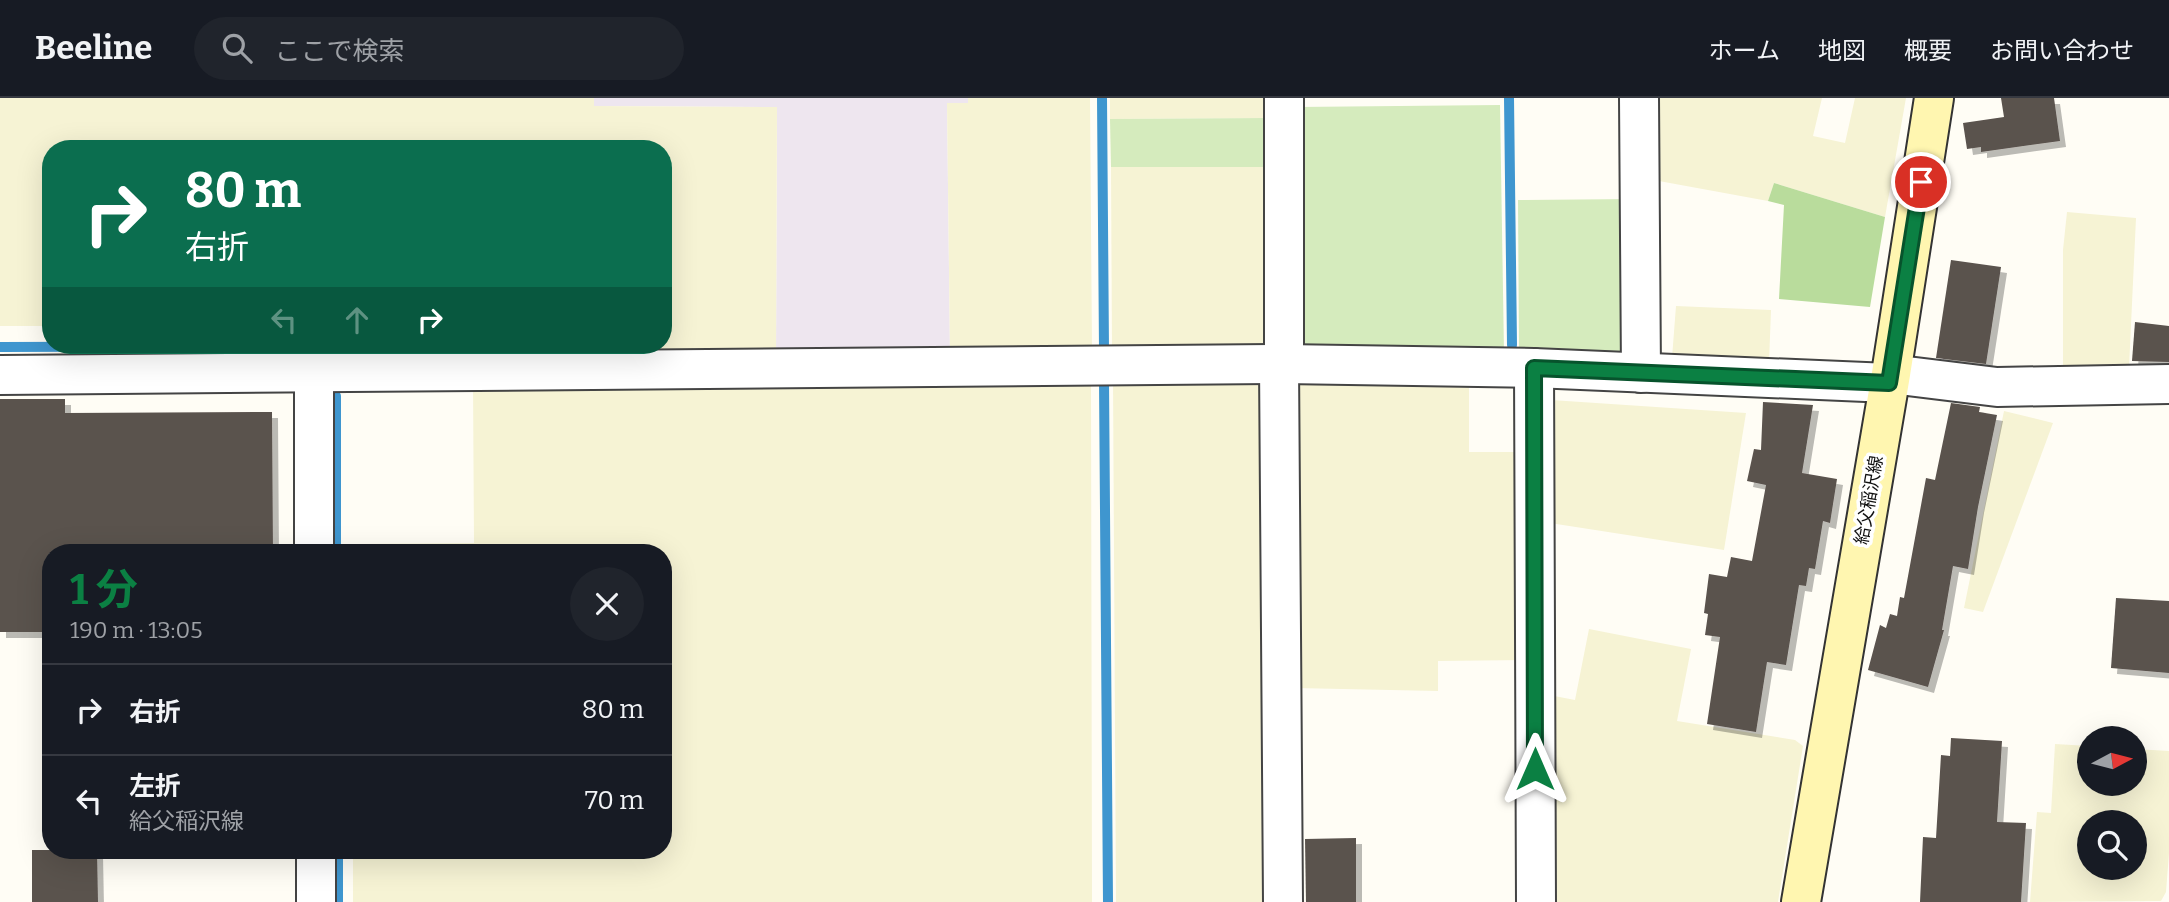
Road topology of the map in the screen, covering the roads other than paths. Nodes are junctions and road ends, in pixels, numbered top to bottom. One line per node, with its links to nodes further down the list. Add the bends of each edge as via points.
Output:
1 (1284, 98): 4 (street)
2 (1639, 98): 6 (street)
3 (1934, 98): 9 (main road, 給父稲沢線)
4 (1281, 364): 5 (street); 7 (street); 14 (street)
5 (1534, 368): 6 (street); 15 (street)
6 (1641, 373): 9 (street)
7 (314, 374): 8 (street); 11 (street)
8 (0, 375)
9 (1890, 379): 10 (street, via 1997,387); 16 (main road, 給父稲沢線)
10 (2169, 384)
11 (314, 544)
12 (316, 859): 13 (street)
13 (316, 902)
14 (1283, 902)
15 (1536, 902)
16 (1801, 902)

